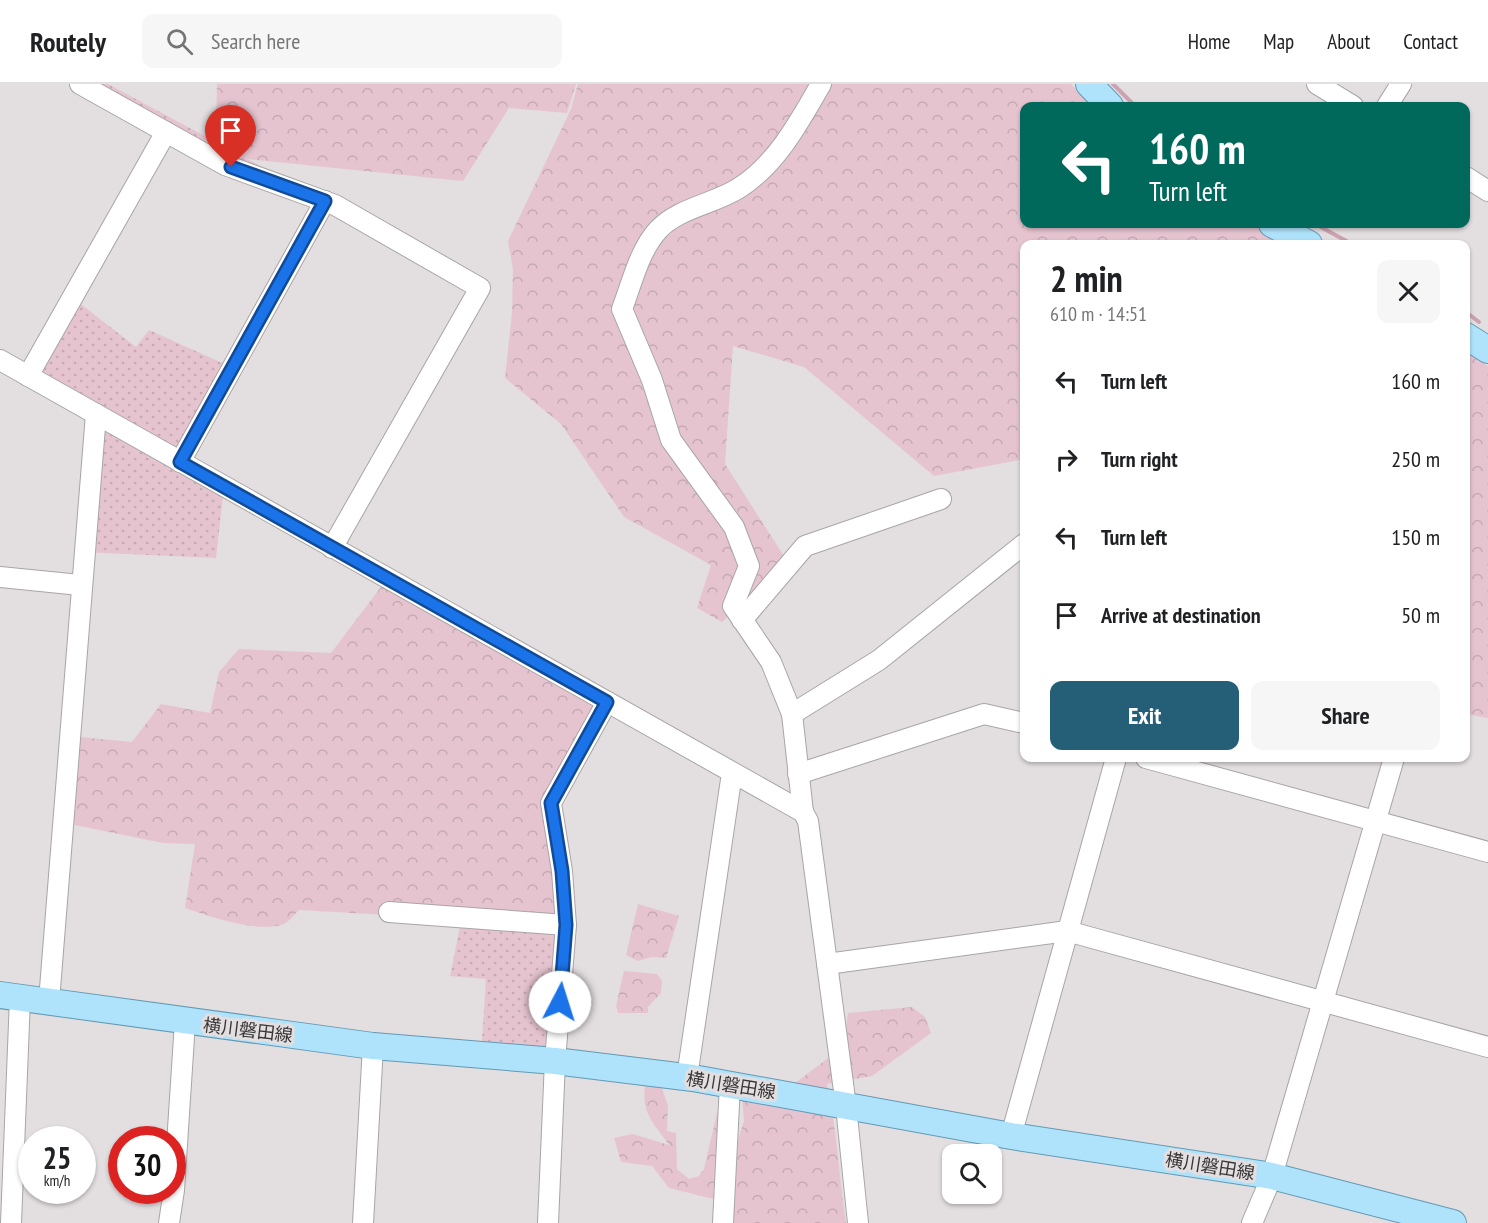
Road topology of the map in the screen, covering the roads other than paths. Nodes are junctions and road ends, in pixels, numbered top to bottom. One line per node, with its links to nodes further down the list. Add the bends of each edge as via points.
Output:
1 (80, 84): 9 (street)
2 (821, 84): 24 (street, via 770,161 740,187 684,212 656,231 645,247 622,309 652,380 671,440 734,527 749,566 733,606)
3 (1089, 84): 6 (main road)
4 (1317, 84): 7 (street)
5 (1401, 84): 8 (street)
6 (1106, 102)
7 (1346, 102)
8 (1390, 102)
9 (166, 132): 12 (street, via 225,165); 16 (street)
10 (1470, 180): 11 (street)
11 (1488, 191)
12 (325, 201): 18 (street); 21 (street, via 480,288)
13 (1279, 228): 14 (main road)
14 (1302, 240)
15 (0, 360): 16 (street)
16 (28, 376): 17 (street)
17 (96, 414): 18 (street); 23 (street)
18 (180, 462): 21 (street)
19 (941, 499): 24 (street, via 805,546)
20 (1020, 547): 26 (street, via 879,660)
21 (332, 548): 25 (street)
22 (0, 577): 23 (street)
23 (80, 585): 41 (street)
24 (742, 620): 26 (street, via 771,662)
25 (607, 702): 31 (street); 37 (street, via 551,803)
26 (792, 714): 32 (street)
27 (1020, 722): 32 (street, via 984,714)
28 (1115, 762): 38 (street)
29 (1161, 762): 34 (street)
30 (1393, 762): 34 (street)
31 (732, 772): 33 (street); 47 (street)
32 (798, 774): 33 (street)
33 (803, 812): 39 (street)
34 (1374, 820): 35 (street); 42 (street)
35 (1488, 852)
36 (389, 912): 37 (street)
37 (566, 925): 46 (street)
38 (1067, 931): 39 (street); 42 (street); 50 (street)
39 (827, 964): 49 (street)
40 (10, 997): 41 (main road, 横川磐田線); 52 (street)
41 (49, 1001): 43 (main road, 横川磐田線)
42 (1323, 1002): 45 (street); 51 (street)
43 (185, 1022): 44 (main road, 横川磐田線); 53 (street)
44 (373, 1046): 46 (main road, 横川磐田線); 54 (street)
45 (1488, 1047)
46 (555, 1061): 47 (main road, 横川磐田線); 55 (street)
47 (687, 1077): 48 (main road, 横川磐田線)
48 (730, 1084): 49 (main road, 横川磐田線); 56 (street)
49 (846, 1106): 50 (main road, 横川磐田線); 57 (street)
50 (1011, 1136): 51 (main road, 横川磐田線)
51 (1272, 1176): 58 (street); 59 (main road, 横川磐田線)
52 (11, 1223)
53 (169, 1223)
54 (363, 1223)
55 (548, 1223)
56 (723, 1223)
57 (858, 1223)
58 (1252, 1223)
59 (1453, 1223)

